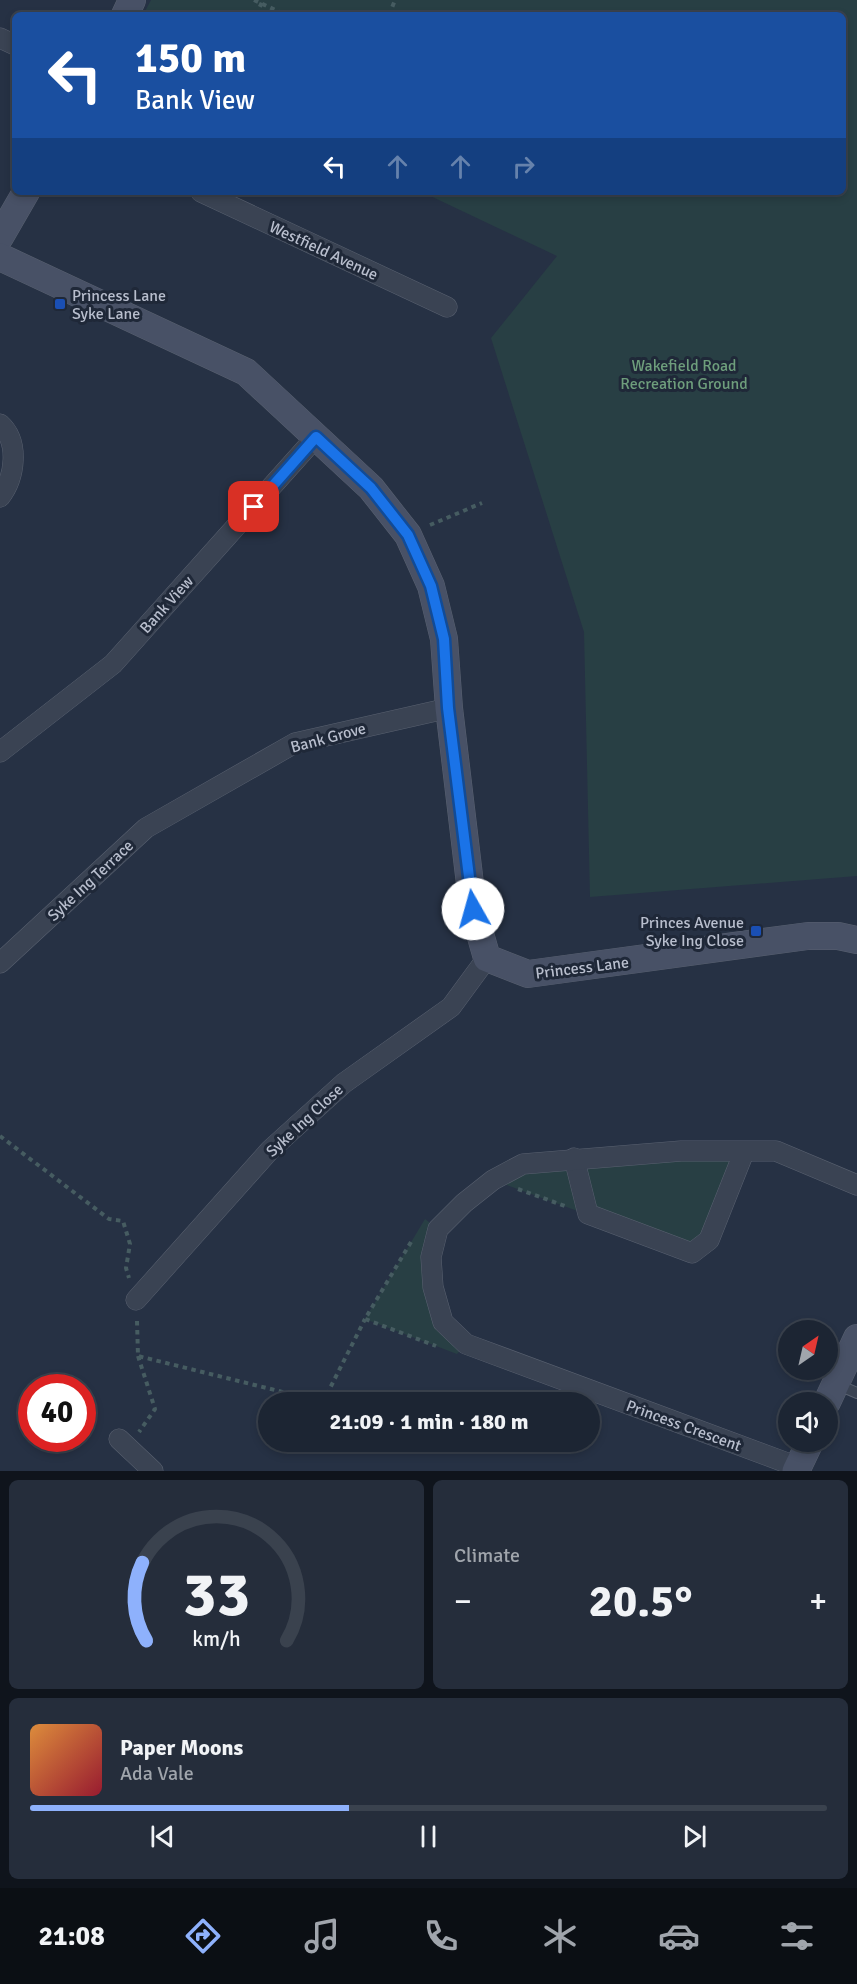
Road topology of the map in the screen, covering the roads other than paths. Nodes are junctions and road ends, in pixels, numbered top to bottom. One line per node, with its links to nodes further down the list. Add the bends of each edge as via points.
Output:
1 (24, 195): 3 (street)
2 (207, 195): 5 (street, Westfield Avenue)
3 (0, 237)
4 (0, 257): 7 (street, via 246,372)
5 (447, 307)
6 (0, 424): 8 (street, via 8,431 13,456 9,485)
7 (316, 437): 9 (street, via 371,488 408,535 431,586 444,639); 10 (street, Bank View, via 113,663)
8 (0, 497)
9 (448, 708): 11 (street, Bank Grove, via 295,743); 13 (street, via 473,909)
10 (0, 752)
11 (185, 806): 14 (street, Syke Ing Terrace, via 146,828)
12 (857, 940): 13 (street, Princess Lane, via 808,936 528,974)
13 (487, 958): 18 (street, Syke Ing Close, via 451,1007 344,1083 270,1150)
14 (0, 963)
15 (744, 1152): 16 (street, Princess Crescent, via 681,1151); 16 (street, via 709,1240 692,1253 588,1214); 17 (street, Princess Crescent, via 776,1151)
16 (574, 1158): 22 (street, Princess Crescent, via 523,1164 493,1180 438,1229 431,1257 433,1287 442,1322 466,1344)
17 (857, 1185)
18 (136, 1300)
19 (857, 1338): 20 (street)
20 (840, 1393)
21 (805, 1452): 22 (street)
22 (797, 1469)

